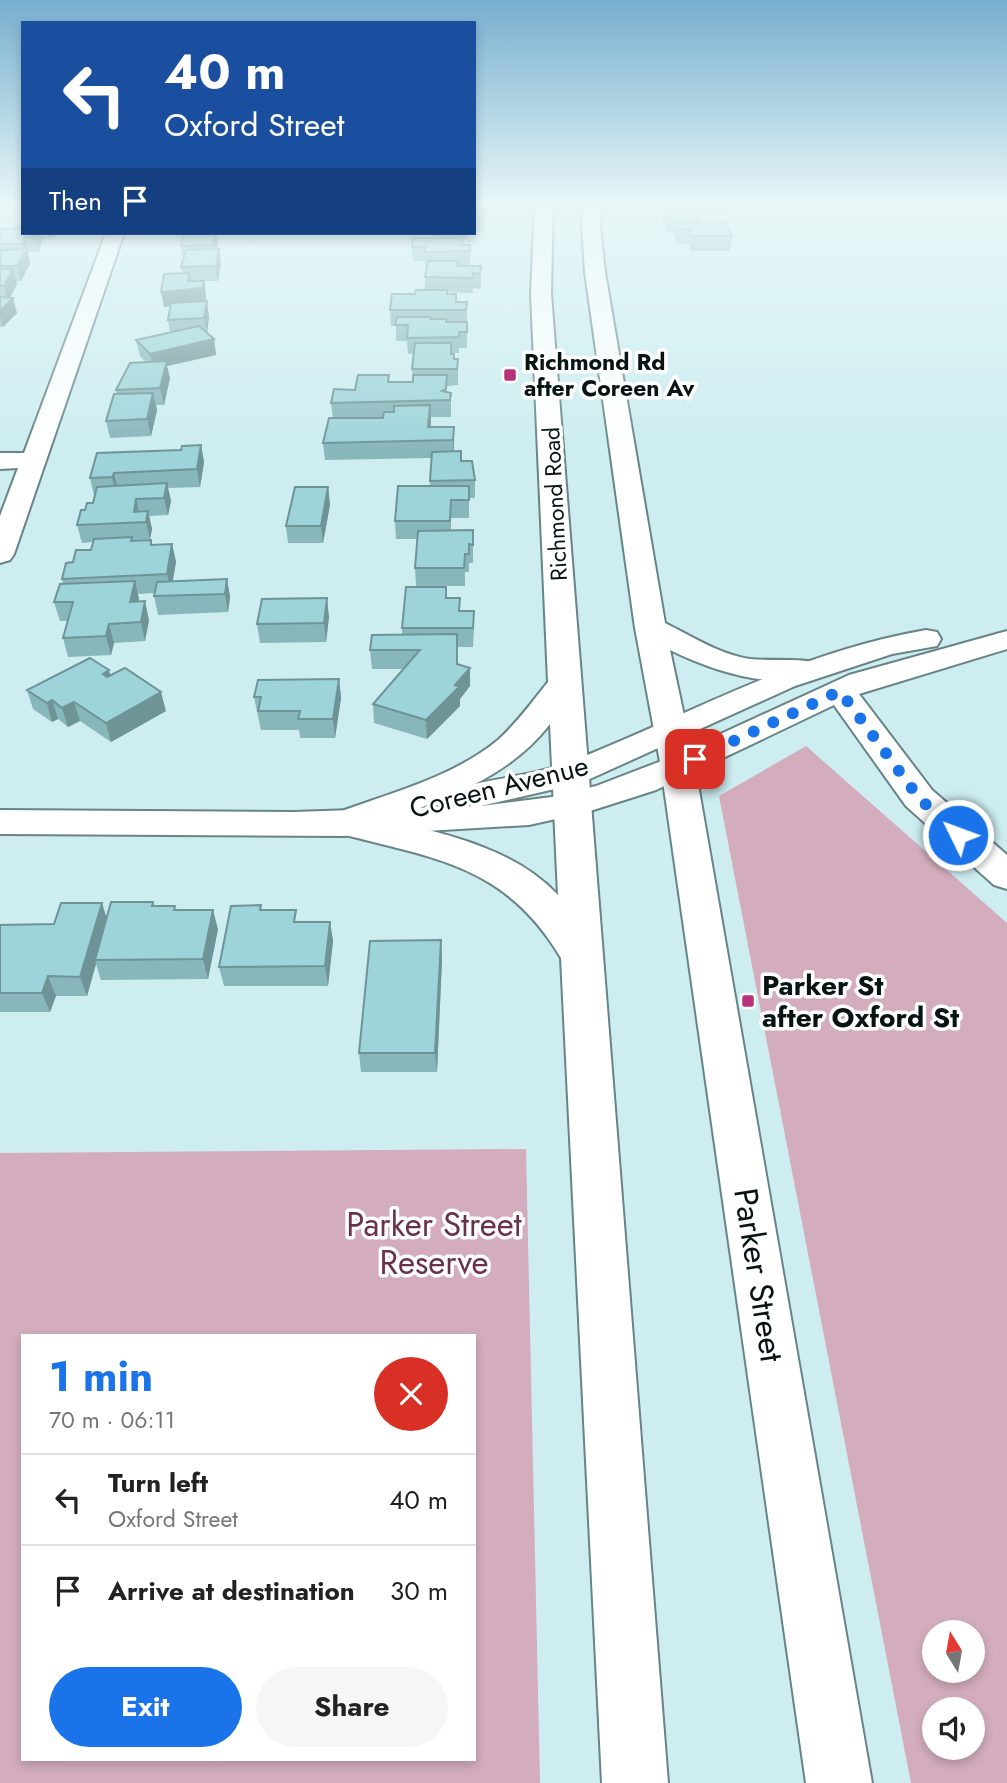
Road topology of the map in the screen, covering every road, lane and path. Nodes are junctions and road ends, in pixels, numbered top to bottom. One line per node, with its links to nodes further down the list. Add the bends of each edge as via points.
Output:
1 (96, 286): 4 (main road)
2 (541, 286): 11 (main road, Richmond Road)
3 (597, 286): 7 (main road)
4 (35, 460): 5 (main road); 6 (main road)
5 (0, 461)
6 (0, 554)
7 (650, 628): 10 (main road, via 744,668); 13 (main road)
8 (1007, 634): 10 (main road, Coreen Avenue, via 886,646)
9 (1007, 640): 12 (main road, via 896,670)
10 (809, 670): 13 (main road, Coreen Avenue)
11 (564, 683): 14 (main road, Richmond Road); 16 (main road, via 530,727 500,755 467,774)
12 (840, 691): 13 (main road); 17 (main road, via 919,798)
13 (674, 750): 14 (main road, Coreen Avenue, via 622,791); 20 (main road, Parker Street)
14 (570, 790): 16 (main road, Coreen Avenue, via 476,818); 18 (main road)
15 (0, 822): 16 (main road, Coreen Avenue)
16 (347, 823): 18 (main road, via 457,851 495,866 548,908 566,929)
17 (1007, 876)
18 (581, 959): 19 (main road)
19 (635, 1783)
20 (839, 1783)

